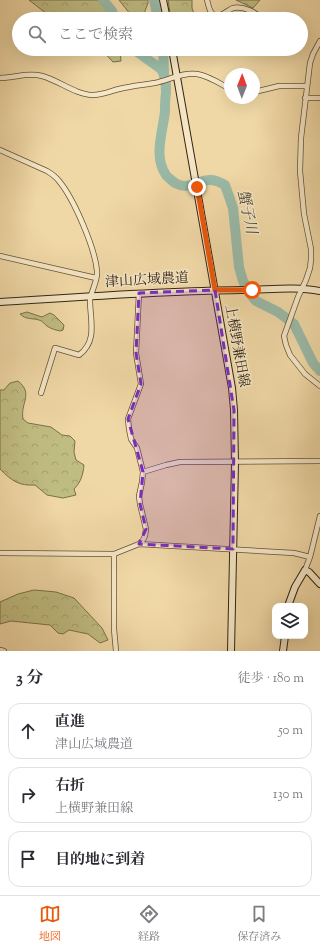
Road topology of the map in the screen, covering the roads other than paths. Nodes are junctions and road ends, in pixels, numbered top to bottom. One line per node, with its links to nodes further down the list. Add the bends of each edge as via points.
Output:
1 (163, 0): 3 (main road)
2 (207, 0): 4 (street)
3 (165, 12)
4 (211, 12)
5 (226, 12): 6 (street, via 236,8)
6 (250, 12)
7 (320, 40): 12 (street, via 312,59)
8 (173, 56): 9 (main road, 上横野兼田線)
9 (177, 77): 10 (street, via 93,95 38,75 21,74); 11 (street, via 203,75); 20 (main road, 上横野兼田線)
10 (0, 78)
11 (224, 86)
12 (307, 86): 13 (street, via 279,86); 14 (street)
13 (260, 91)
14 (305, 98): 15 (street); 19 (street, via 300,171 311,259)
15 (320, 98)
16 (0, 150): 18 (street, via 47,171 60,182 79,217 92,250)
17 (0, 256): 18 (street)
18 (96, 278): 23 (street)
19 (301, 289): 20 (main road, 津山広域農道); 21 (main road, 津山広域農道); 25 (street, via 284,336 290,355 305,374)
20 (215, 290): 22 (main road, 津山広域農道); 28 (main road, 上横野兼田線, via 233,396)
21 (320, 291)
22 (139, 293): 23 (main road, 津山広域農道); 29 (street, via 136,353 141,384 128,419 129,430)
23 (91, 296): 24 (main road, 津山広域農道); 26 (street, via 92,334 87,347 79,355 55,348)
24 (0, 302)
25 (320, 386)
26 (41, 393)
27 (320, 461): 28 (street)
28 (235, 463): 29 (street, via 180,462); 32 (main road, 上横野兼田線)
29 (143, 472): 31 (street, via 140,504 146,530)
30 (320, 516): 35 (street)
31 (139, 544): 32 (street); 34 (street)
32 (233, 549): 35 (street); 44 (main road, 上横野兼田線)
33 (0, 553): 34 (street)
34 (114, 554): 43 (street)
35 (310, 556): 36 (street)
36 (305, 570): 37 (main road); 38 (main road)
37 (320, 584)
38 (289, 603)
39 (285, 639): 45 (main road)
40 (0, 650): 41 (street)
41 (5, 651): 42 (street)
42 (9, 651)
43 (116, 651)
44 (231, 651)
45 (283, 651)

